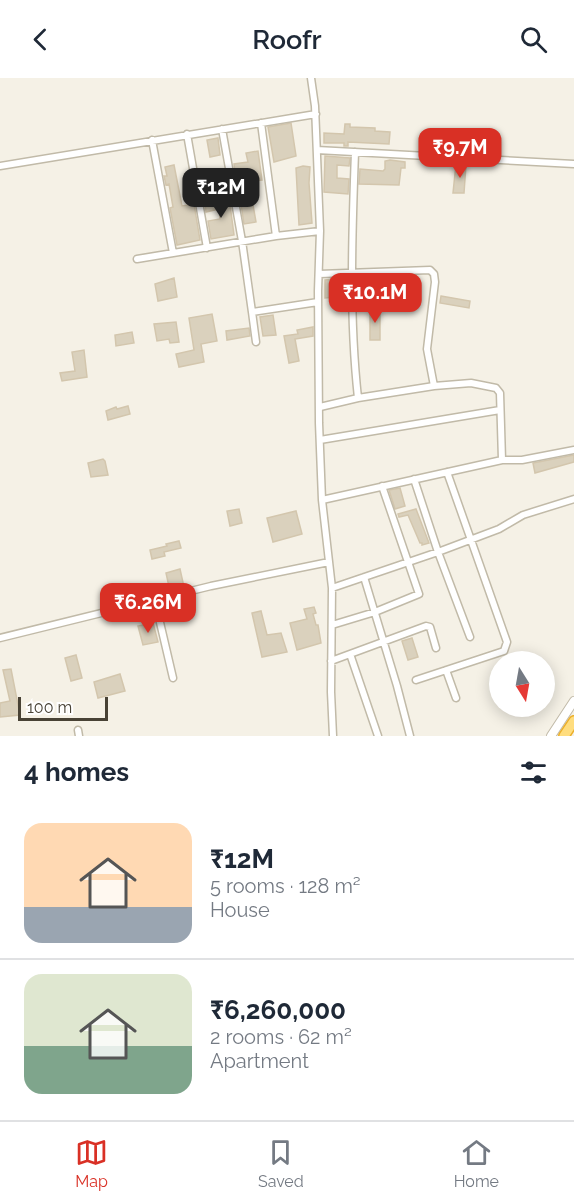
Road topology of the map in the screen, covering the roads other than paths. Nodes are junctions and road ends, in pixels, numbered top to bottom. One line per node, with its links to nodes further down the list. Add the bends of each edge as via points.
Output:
1 (311, 78): 2 (street)
2 (316, 114): 3 (street); 7 (street)
3 (261, 123): 4 (street); 12 (street)
4 (222, 129): 5 (street); 13 (street)
5 (187, 134): 6 (street); 14 (street)
6 (152, 140): 10 (street); 15 (street)
7 (317, 150): 8 (street); 11 (street)
8 (355, 152): 9 (street); 17 (street)
9 (574, 164)
10 (0, 166)
11 (320, 231): 12 (street); 18 (street)
12 (276, 236): 13 (street)
13 (242, 241): 14 (street); 20 (street)
14 (207, 248): 15 (street)
15 (173, 254): 16 (street)
16 (137, 259)
17 (350, 272): 18 (street); 22 (street, via 429,270 434,274 427,349); 23 (street)
18 (319, 274): 19 (street)
19 (318, 302): 20 (street); 24 (street)
20 (252, 312): 21 (street)
21 (256, 342)
22 (434, 386): 23 (street); 25 (street, via 471,382 496,388)
23 (358, 398): 24 (street)
24 (320, 407): 26 (street)
25 (501, 410): 26 (street); 28 (street)
26 (320, 440): 33 (street)
27 (574, 450): 28 (street)
28 (502, 460): 29 (street)
29 (447, 472): 30 (street); 34 (street)
30 (414, 479): 31 (street); 35 (street)
31 (382, 486): 33 (street); 37 (street)
32 (574, 499): 34 (street, via 523,515)
33 (322, 500): 36 (street)
34 (470, 539): 35 (street); 49 (street, via 507,647)
35 (438, 552): 37 (street); 43 (street)
36 (329, 562): 39 (street); 40 (street)
37 (408, 562): 38 (street); 41 (street, via 419,594)
38 (364, 577): 39 (street); 41 (street)
39 (332, 588): 42 (street)
40 (154, 601): 44 (street); 50 (street)
41 (375, 612): 42 (street); 45 (street)
42 (332, 625): 48 (street)
43 (470, 637)
44 (0, 638)
45 (384, 642): 46 (street, via 426,626 430,627); 47 (street); 57 (street)
46 (436, 648)
47 (350, 654): 48 (street); 56 (street)
48 (331, 660): 55 (street)
49 (446, 670): 51 (street); 52 (street)
50 (173, 678)
51 (416, 680)
52 (456, 698)
53 (574, 701): 58 (street)
54 (574, 721): 59 (highway)
55 (333, 736)
56 (378, 736)
57 (410, 736)
58 (551, 736)
59 (564, 736)

